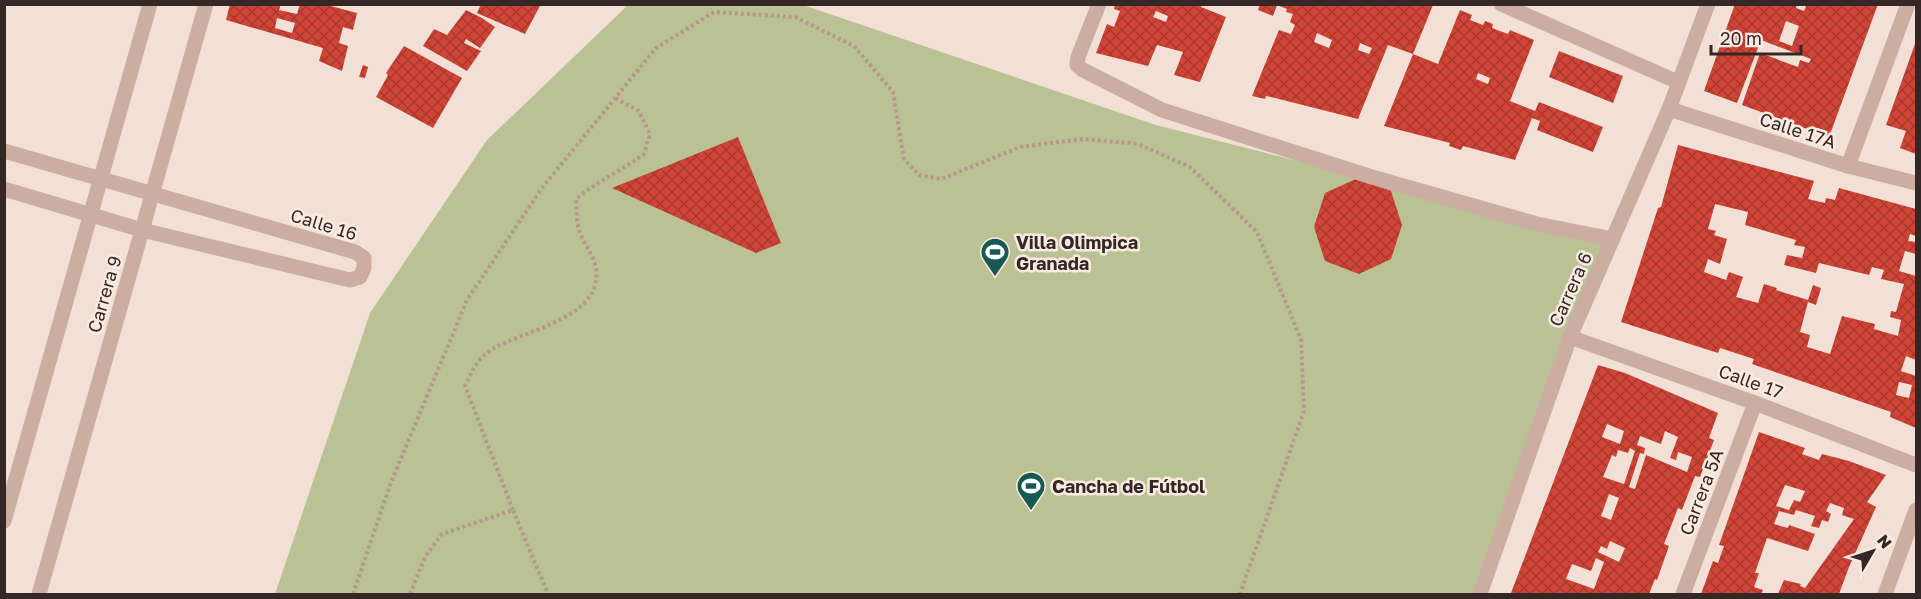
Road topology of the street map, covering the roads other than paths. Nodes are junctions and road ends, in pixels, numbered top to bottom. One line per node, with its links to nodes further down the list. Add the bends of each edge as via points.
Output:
1 (150, 4): 11 (street, Carrera 9)
2 (206, 4): 14 (street, Carrera 9)
3 (1099, 4): 17 (street, via 1077,65 1162,110 1383,180 1537,224)
4 (1501, 4): 7 (street)
5 (1708, 4): 7 (street, Carrera 6)
6 (1908, 4): 10 (street)
7 (1678, 82): 8 (street, Carrera 6)
8 (1669, 109): 10 (street, Calle 17A); 17 (street, Carrera 6)
9 (4, 151): 11 (street, Calle 16)
10 (1848, 166): 12 (street, Calle 17A)
11 (101, 179): 14 (street, Calle 16); 15 (street, Carrera 9)
12 (1917, 183)
13 (4, 189): 15 (street, Calle 16)
14 (152, 195): 16 (street, Carrera 9); 16 (street, Calle 16, via 356,252 364,258 364,268 360,277 350,280)
15 (91, 215): 16 (street, Calle 16); 22 (street, Carrera 9)
16 (142, 230): 23 (street, Carrera 9)
17 (1613, 239): 18 (street, Carrera 6)
18 (1570, 337): 19 (street, Calle 17); 24 (street, Carrera 6)
19 (1755, 403): 20 (street, Calle 17); 25 (street, Carrera 5A)
20 (1917, 465)
21 (1917, 510): 26 (street)
22 (4, 521)
23 (39, 594)
24 (1480, 594)
25 (1683, 594)
26 (1885, 594)

